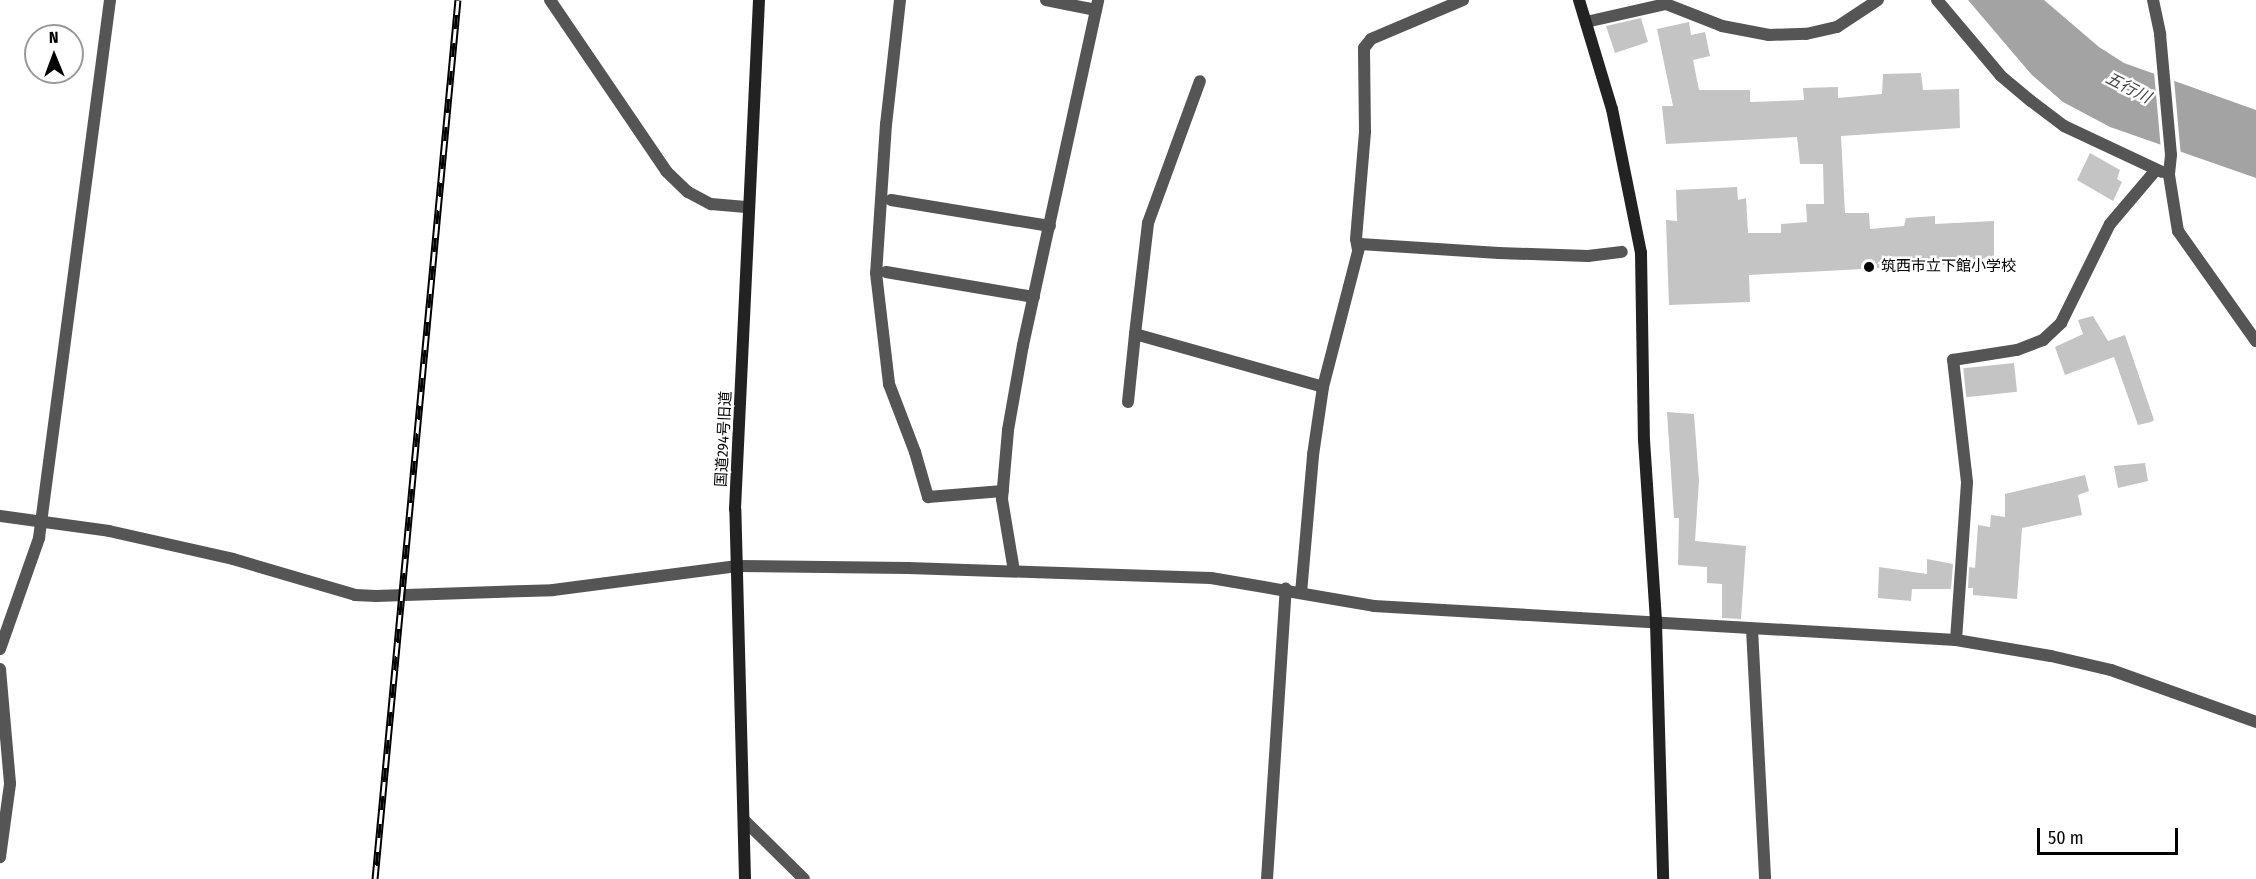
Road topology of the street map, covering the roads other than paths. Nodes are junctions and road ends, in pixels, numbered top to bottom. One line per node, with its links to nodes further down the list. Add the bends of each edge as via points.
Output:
1 (110, 0): 28 (street)
2 (550, 0): 16 (street, via 666,171 688,192 711,204)
3 (759, 0): 16 (street, 国道294号旧道)
4 (900, 0): 26 (street, via 886,124 876,273 889,384 928,496)
5 (1046, 0): 11 (street)
6 (1463, 0): 18 (street, via 1371,39 1364,48 1365,132)
7 (1579, 0): 12 (street)
8 (1878, 0): 12 (street, via 1838,27 1806,34 1769,35 1722,26 1666,3)
9 (1937, 0): 14 (street, via 2001,76 2064,126)
10 (2153, 0): 14 (street, via 2160,34 2171,155)
11 (1097, 5): 17 (street)
12 (1586, 22): 33 (street, via 1612,109 1641,253 1644,440)
13 (1200, 81): 22 (street, via 1148,223)
14 (2165, 171): 23 (street, via 2178,231); 35 (street, via 2110,224 2061,323 2043,340 2017,351 1953,360 1967,482)
15 (891, 200): 17 (street)
16 (749, 207): 29 (street, 国道294号旧道, via 735,509)
17 (1050, 226): 21 (street)
18 (1358, 250): 19 (street, via 1360,244 1588,256); 24 (street)
19 (1622, 252)
20 (886, 272): 21 (street)
21 (1034, 297): 26 (street, via 1008,430)
22 (1134, 334): 24 (street); 25 (street)
23 (2256, 341)
24 (1323, 387): 32 (street, via 1312,455)
25 (1128, 402)
26 (1003, 491): 30 (street)
27 (0, 516): 28 (street)
28 (42, 522): 29 (street, via 109,531 233,559 355,595 553,590); 36 (street)
29 (737, 566): 30 (street); 39 (street, 国道294号旧道)
30 (1014, 571): 31 (street, via 1211,578)
31 (1286, 589): 32 (street); 43 (street)
32 (1300, 593): 33 (street, via 1374,606)
33 (1656, 622): 34 (street); 44 (street)
34 (1752, 629): 35 (street); 45 (street)
35 (1956, 640): 38 (street, via 2111,670)
36 (0, 649)
37 (0, 669): 40 (street, via 10,784)
38 (2256, 722)
39 (744, 820): 41 (street, 国道294号旧道); 42 (street)
40 (0, 857)
41 (745, 879)
42 (804, 879)
43 (1267, 879)
44 (1663, 879)
45 (1765, 879)

